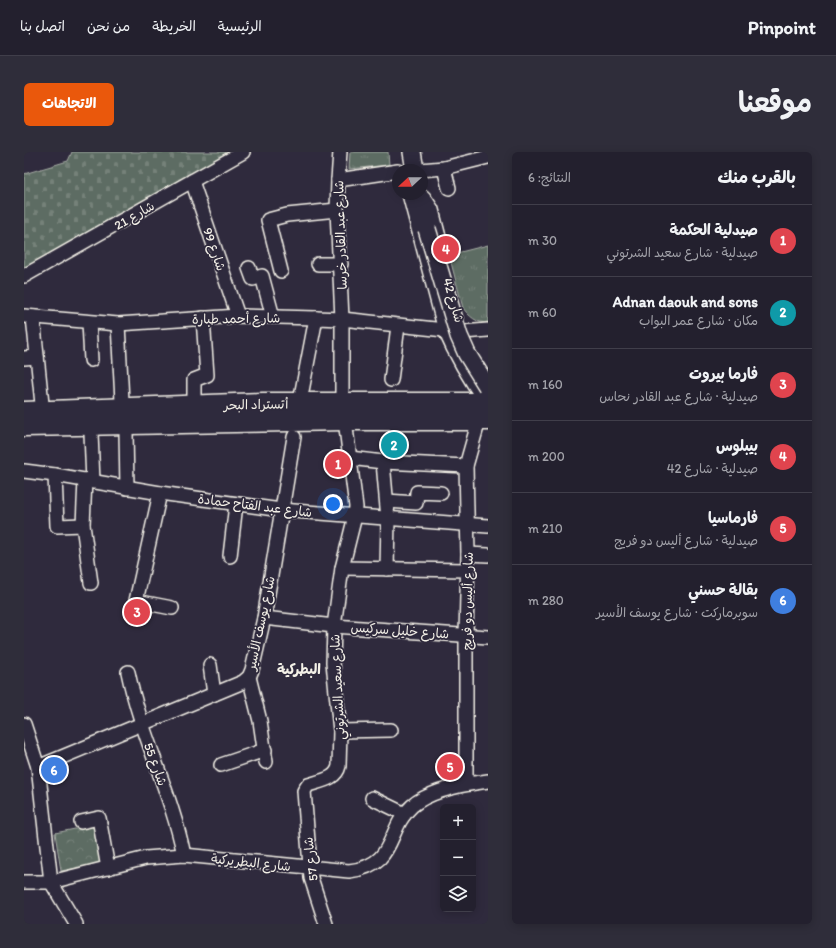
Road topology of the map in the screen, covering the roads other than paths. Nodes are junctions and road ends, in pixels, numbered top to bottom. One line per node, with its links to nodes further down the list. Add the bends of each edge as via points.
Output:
1 (243, 152): 12 (street, شارع 21)
2 (340, 152): 11 (street, شارع عبد القادر خرسا)
3 (402, 152): 6 (main road)
4 (412, 152): 7 (main road)
5 (488, 157): 8 (street)
6 (403, 164)
7 (414, 164)
8 (444, 168): 9 (street); 13 (street)
9 (428, 169)
10 (392, 172): 11 (street)
11 (338, 180): 15 (street, شارع عبد القادر خرسا)
12 (192, 181): 20 (street, شارع 21); 22 (street, شارع 99)
13 (449, 188)
14 (419, 205): 31 (main road); 39 (main road, bridge, via 461,341)
15 (337, 210): 17 (street, شارع عبد القادر خرسا); 19 (street, via 288,215 268,220)
16 (318, 264): 17 (street)
17 (340, 264): 26 (street, شارع عبد القادر خرسا)
18 (249, 268): 23 (street, via 253,279 262,276)
19 (282, 271)
20 (24, 276)
21 (28, 316): 27 (street, شارع أحمد طبارة); 32 (street)
22 (238, 316): 23 (street, شارع أحمد طبارة); 24 (street, شارع أحمد طبارة)
23 (273, 316): 25 (street, شارع أحمد طبارة)
24 (203, 318): 28 (street, شارع أحمد طبارة); 37 (street, via 207,375 194,380)
25 (316, 318): 26 (street, شارع أحمد طبارة); 36 (street)
26 (342, 319): 29 (street, شارع أحمد طبارة); 42 (street, شارع عبد القادر خرسا)
27 (89, 322): 28 (street, شارع أحمد طبارة); 34 (street)
28 (118, 324): 38 (street)
29 (398, 326): 31 (street, شارع أحمد طبارة); 35 (street)
30 (488, 330): 31 (street, شارع أحمد طبارة)
31 (455, 331): 39 (main road, via 455,350)
32 (37, 357): 33 (street); 40 (street)
33 (24, 358)
34 (91, 360)
35 (391, 380)
36 (301, 396)
37 (194, 400): 38 (highway); 43 (highway)
38 (122, 401): 40 (highway)
39 (484, 401): 42 (highway, أتستراد البحر); 51 (street, شارع أليس دو فريج)
40 (33, 404)
41 (24, 412): 43 (highway, أتستراد البحر)
42 (344, 412): 43 (highway, أتستراد البحر); 49 (street, شارع سعيد الشرتوني)
43 (263, 413): 44 (highway, أتستراد البحر); 45 (highway, via 219,429)
44 (24, 426)
45 (126, 432): 46 (highway); 55 (street)
46 (91, 433): 47 (highway); 54 (street)
47 (24, 434)
48 (294, 437): 60 (street, شارع يوسف الأسير)
49 (350, 458): 50 (street); 61 (street, شارع سعيد الشرتوني)
50 (383, 462): 51 (street); 58 (street)
51 (466, 466): 63 (street, شارع أليس دو فريج)
52 (24, 471): 53 (street, شارع عبد الفتاح حمادة)
53 (55, 475): 54 (street, شارع عبد الفتاح حمادة); 64 (street, via 57,526)
54 (89, 481): 55 (street, شارع عبد الفتاح حمادة); 64 (street)
55 (127, 488): 56 (street, شارع عبد الفتاح حمادة)
56 (160, 493): 59 (street, شارع عبد الفتاح حمادة); 73 (street, via 136,602)
57 (441, 493): 58 (street, via 417,492 416,503)
58 (387, 502): 62 (street)
59 (236, 504): 60 (street, شارع عبد الفتاح حمادة); 68 (street)
60 (281, 510): 61 (street, شارع عبد الفتاح حمادة); 74 (street, شارع يوسف الأسير)
61 (355, 516): 62 (street, شارع عبد الفتاح حمادة); 69 (street, شارع سعيد الشرتوني)
62 (388, 519): 63 (street, شارع عبد الفتاح حمادة); 70 (street)
63 (468, 525): 65 (street, شارع عبد الفتاح حمادة); 66 (street, شارع أليس دو فريج)
64 (83, 526): 72 (street)
65 (488, 526)
66 (468, 554): 67 (street); 71 (street, شارع أليس دو فريج)
67 (488, 555)
68 (230, 556)
69 (342, 568): 70 (street); 75 (street, شارع سعيد الشرتوني)
70 (387, 569): 71 (street)
71 (467, 570): 76 (street, شارع أليس دو فريج)
72 (91, 583)
73 (172, 608)
74 (264, 618): 75 (street, شارع خليل سركيس); 80 (street, شارع يوسف الأسير)
75 (334, 626): 76 (street, شارع خليل سركيس); 85 (street, شارع سعيد الشرتوني, via 333,663)
76 (466, 635): 77 (street, شارع خليل سركيس); 89 (street, شارع أليس دو فريج)
77 (488, 637)
78 (210, 665): 81 (street)
79 (128, 672): 83 (street, شارع 55)
80 (249, 677): 81 (street, شارع يوسف الأسير); 86 (street, via 260,721 265,756)
81 (214, 694): 83 (street, شارع يوسف الأسير)
82 (24, 724): 87 (street)
83 (142, 724): 87 (street, شارع يوسف الأسير); 94 (street, شارع 55, via 172,808)
84 (391, 730): 85 (street)
85 (340, 731): 90 (street, شارع سعيد الشرتوني, via 338,770 329,779 308,785)
86 (221, 765)
87 (38, 767): 98 (street)
88 (488, 781): 89 (street, شارع البطريركية)
89 (466, 784): 92 (street, شارع البطريركية, via 425,798 413,805)
90 (304, 792): 96 (street, شارع 57)
91 (372, 798): 92 (street)
92 (405, 814): 96 (street, شارع البطريركية, via 384,854 368,867 349,871)
93 (81, 822): 95 (street, via 99,818)
94 (184, 855): 95 (street, شارع البطريركية, via 146,858); 96 (street, شارع البطريركية)
95 (108, 868): 98 (street, شارع البطريركية)
96 (309, 868): 100 (street, شارع 57)
97 (24, 882): 98 (street, شارع البطريركية)
98 (51, 882): 99 (street)
99 (76, 924)
100 (326, 924)

